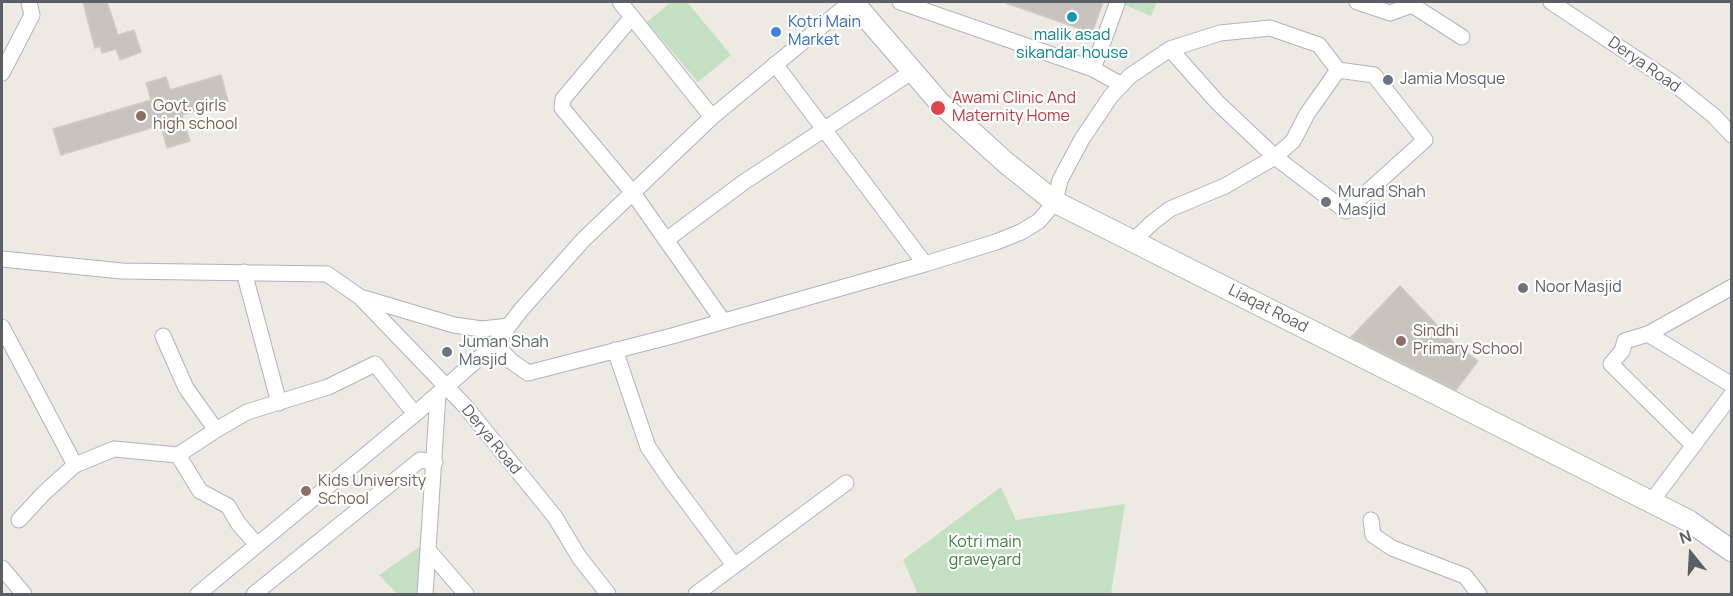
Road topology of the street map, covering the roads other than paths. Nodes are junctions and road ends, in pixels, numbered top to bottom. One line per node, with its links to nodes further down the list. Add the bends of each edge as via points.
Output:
1 (29, 2): 14 (street, via 32,15)
2 (620, 2): 8 (street)
3 (852, 2): 11 (street); 15 (street, Liaqat Road)
4 (900, 2): 12 (street)
5 (1357, 2): 9 (street, via 1390,13 1412,5)
6 (1551, 2): 19 (street, Derya Road, via 1673,84 1714,116)
7 (1116, 4): 12 (street)
8 (632, 17): 17 (street); 21 (street, via 563,99 562,108)
9 (1462, 37)
10 (1170, 50): 13 (street, via 1221,33 1270,28 1319,45); 16 (street); 20 (street)
11 (775, 64): 17 (street); 18 (street)
12 (1093, 69): 16 (street)
13 (1338, 69): 20 (street, via 1293,141); 20 (street, via 1374,75 1425,140 1346,211)
14 (2, 72)
15 (913, 72): 18 (street); 22 (street, Liaqat Road, via 948,111)
16 (1122, 85): 22 (street, via 1095,118 1071,159)
17 (712, 117): 21 (street)
18 (824, 130): 23 (street, via 744,182); 26 (street)
19 (1731, 135)
20 (1275, 157): 24 (street, via 1225,186 1170,209)
21 (633, 193): 23 (street); 31 (street, via 583,240)
22 (1055, 202): 24 (street, Liaqat Road); 26 (street, via 1039,221 1021,232)
23 (666, 240): 30 (street)
24 (1133, 242): 48 (street, Liaqat Road)
25 (2, 260): 27 (street, via 122,271)
26 (925, 264): 30 (street)
27 (244, 272): 29 (street, via 327,274); 40 (street)
28 (1731, 287): 33 (street)
29 (360, 297): 31 (street, via 454,325 482,329); 38 (street, Derya Road)
30 (723, 321): 36 (street)
31 (509, 326): 35 (street)
32 (2, 327): 46 (street)
33 (1648, 334): 37 (street); 43 (street, via 1625,341 1623,351 1611,364)
34 (163, 336): 42 (street, via 186,388)
35 (495, 344): 36 (street, via 528,374); 38 (street)
36 (615, 350): 54 (street, via 648,447)
37 (1731, 385)
38 (442, 390): 41 (street); 45 (street); 61 (street, Derya Road, via 465,406 555,517)
39 (1731, 394): 43 (street)
40 (279, 403): 41 (street, via 328,387 375,364); 42 (street, via 247,412)
41 (415, 414): 52 (street)
42 (216, 430): 44 (street)
43 (1693, 445): 48 (street)
44 (178, 454): 46 (street, via 114,449); 52 (street, via 200,491 228,506)
45 (435, 462): 53 (street); 58 (street, via 420,460)
46 (75, 465): 49 (street)
47 (846, 483): 54 (street)
48 (1651, 502): 51 (street, Liaqat Road)
49 (20, 519)
50 (1371, 520): 63 (street, via 1373,535 1392,548 1465,576)
51 (1729, 544)
52 (257, 545): 57 (street)
53 (428, 550): 59 (street); 60 (street)
54 (734, 565): 62 (street)
55 (2, 568): 56 (street)
56 (24, 594)
57 (198, 594)
58 (254, 594)
59 (425, 594)
60 (466, 594)
61 (608, 594)
62 (696, 594)
63 (1479, 594)

